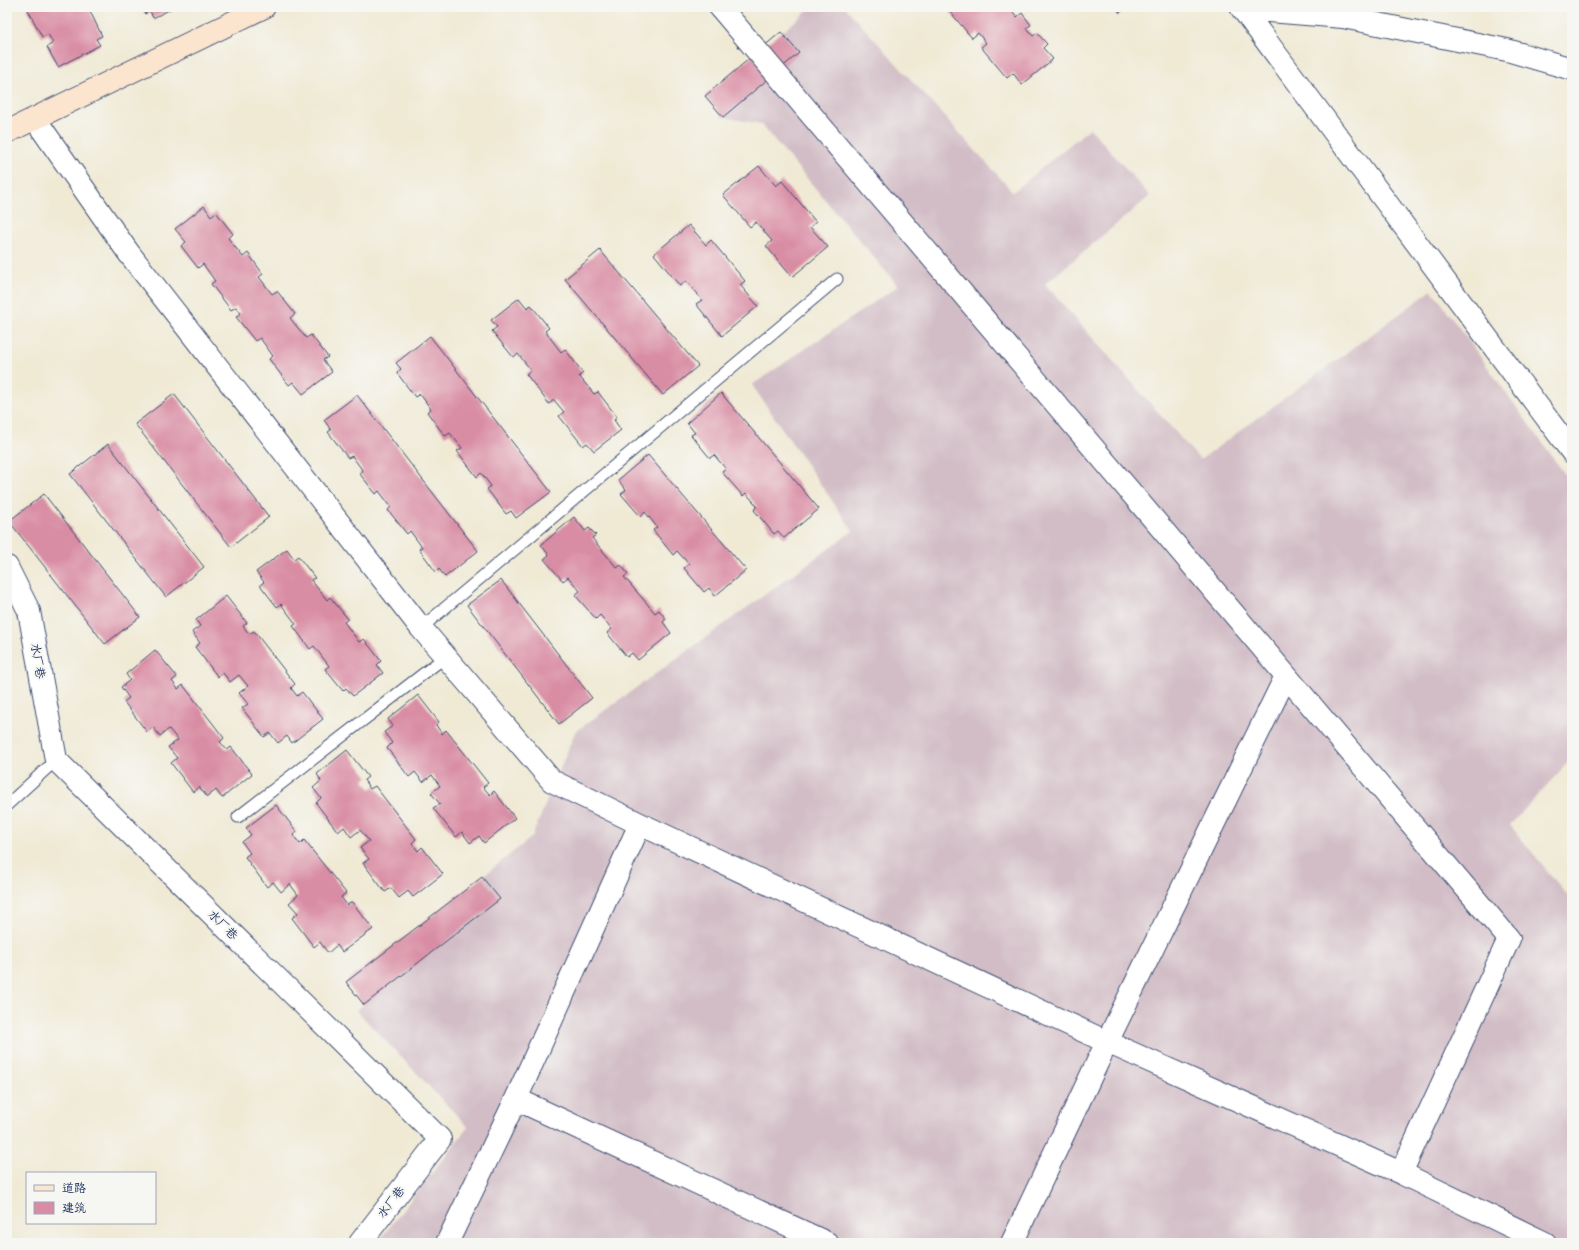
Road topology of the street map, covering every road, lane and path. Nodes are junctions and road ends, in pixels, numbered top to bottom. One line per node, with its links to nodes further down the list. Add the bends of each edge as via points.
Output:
1 (264, 7): 5 (main road)
2 (720, 7): 12 (street)
3 (1241, 8): 4 (street, via 1343,17 1507,50); 8 (street)
4 (1572, 69)
5 (35, 119): 6 (main road); 10 (street, via 128,252)
6 (7, 132)
7 (837, 278): 10 (lane)
8 (1572, 452)
9 (7, 567): 13 (street, 水厂巷, via 29,610)
10 (420, 628): 11 (street)
11 (445, 657): 15 (lane); 16 (street, via 552,781)
12 (1286, 676): 17 (street); 19 (street, via 1509,940)
13 (56, 760): 14 (lane); 20 (street, 水厂巷, via 440,1139)
14 (7, 805)
15 (238, 817)
16 (640, 824): 17 (street); 18 (street)
17 (1107, 1042): 19 (street); 23 (street)
18 (516, 1099): 21 (street); 22 (street)
19 (1401, 1173): 24 (street)
20 (360, 1243)
21 (447, 1243)
22 (827, 1243)
23 (1012, 1243)
24 (1545, 1243)

